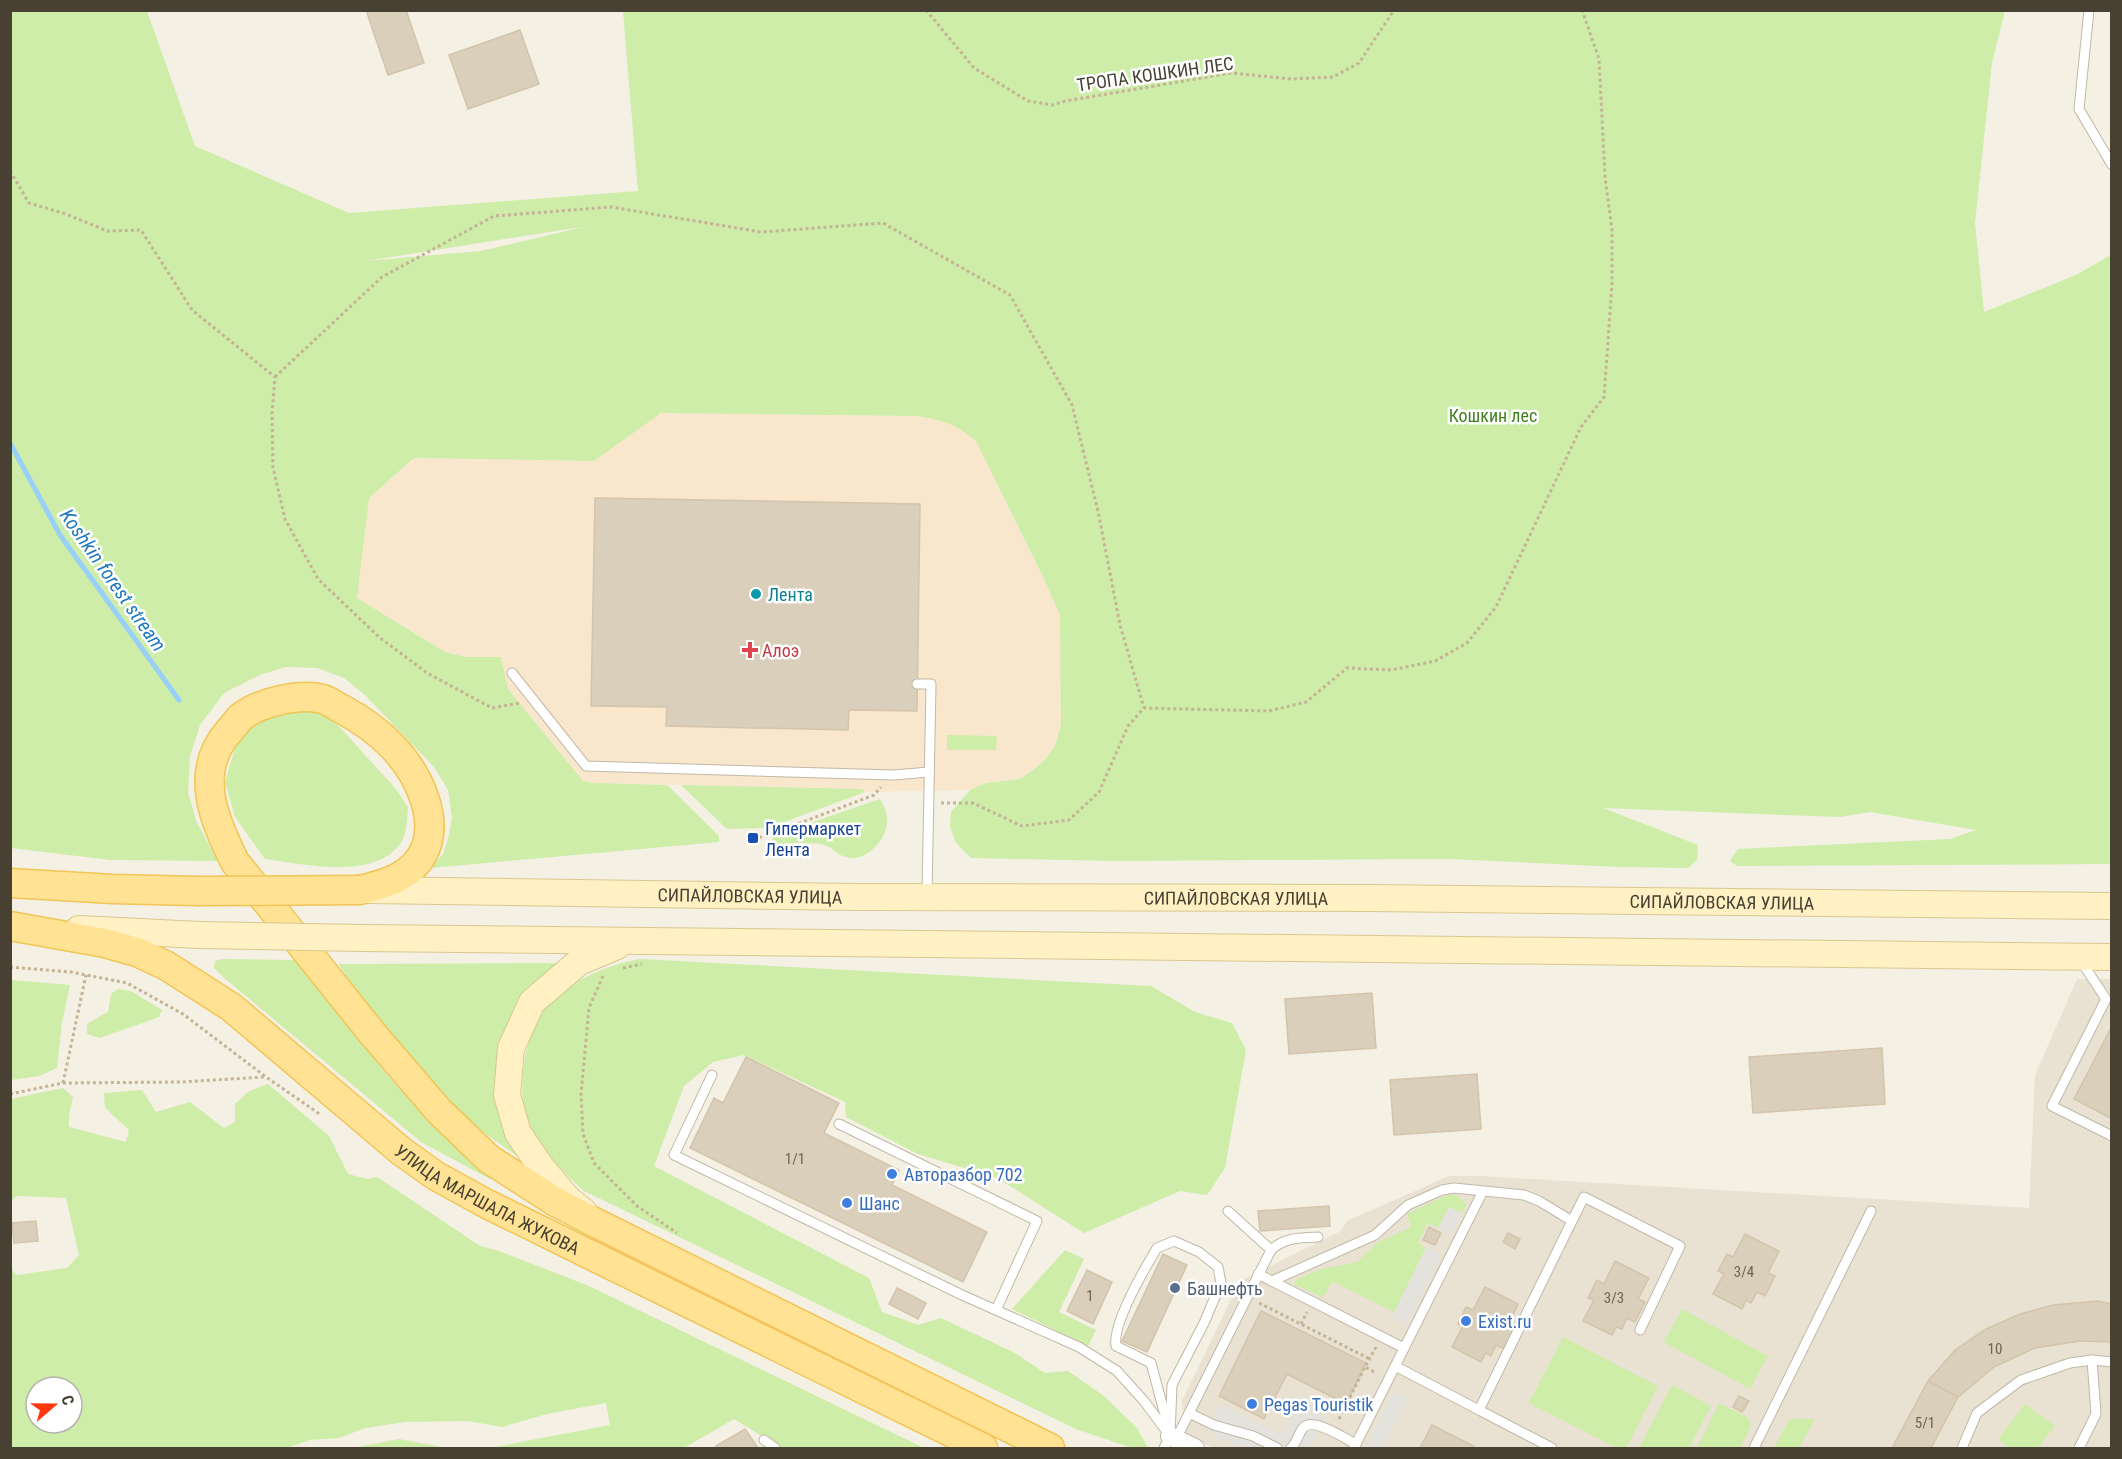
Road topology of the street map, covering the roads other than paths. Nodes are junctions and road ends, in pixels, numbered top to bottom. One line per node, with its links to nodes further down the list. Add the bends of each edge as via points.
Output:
1 (2089, 10): 2 (lane, via 2079,110)
2 (2112, 165)
3 (512, 673): 5 (lane, via 586,766 894,775)
4 (917, 684): 5 (lane, via 931,684)
5 (930, 772): 8 (lane)
6 (10, 883): 7 (main road, УЛИЦА МАРШАЛА ЖУКОВА, bridge, via 113,890)
7 (360, 890): 8 (main road, СИПАЙЛОВСКАЯ УЛИЦА); 22 (main road, УЛИЦА МАРШАЛА ЖУКОВА, via 385,884 419,860 428,839 430,819 411,771 375,731 323,699 293,697 241,717 221,740 210,765 210,799 219,830 235,862 439,1111 489,1160)
8 (927, 897): 9 (main road, СИПАЙЛОВСКАЯ УЛИЦА)
9 (2112, 906)
10 (13, 926): 11 (main road, bridge, via 200,935); 39 (main road, УЛИЦА МАРШАЛА ЖУКОВА, via 105,943 167,966 231,1007 436,1176)
11 (629, 942): 12 (main road); 22 (main road, via 579,962 545,990 532,1002 511,1048 507,1095 518,1133 568,1199)
12 (2078, 957): 13 (main road); 14 (lane)
13 (2112, 957)
14 (2109, 996): 17 (lane, via 2052,1106)
15 (712, 1075): 27 (lane, via 674,1155)
16 (839, 1124): 27 (lane, via 1037,1221)
17 (2112, 1136)
18 (1483, 1191): 21 (lane, via 1533,1198); 26 (lane, via 1442,1190 1402,1209 1375,1235); 29 (lane)
19 (1228, 1210): 24 (lane)
20 (1871, 1210): 45 (lane)
21 (1572, 1221): 28 (lane, via 1584,1197 1680,1246); 33 (lane)
22 (596, 1223): 40 (main road, УЛИЦА МАРШАЛА ЖУКОВА)
23 (1318, 1237): 24 (lane, via 1292,1238)
24 (1271, 1250): 25 (lane)
25 (1258, 1274): 26 (lane); 34 (lane)
26 (1272, 1281): 29 (lane)
27 (996, 1310): 36 (lane, via 1078,1347 1117,1371 1144,1401)
28 (1641, 1330)
29 (1404, 1348): 32 (lane)
30 (2092, 1360): 31 (lane); 46 (lane, via 2070,1363 2021,1380 1977,1413); 47 (lane, via 2096,1414)
31 (2112, 1362)
32 (1395, 1366): 33 (lane); 37 (lane)
33 (1479, 1410): 44 (lane)
34 (1189, 1413): 36 (lane); 42 (lane)
35 (764, 1440): 38 (lane)
36 (1170, 1441): 36 (lane, via 1172,1385 1221,1283 1218,1268 1199,1252 1174,1242 1157,1248 1128,1302 1115,1339 1116,1346 1151,1363); 41 (street)
37 (1355, 1446): 43 (lane, via 1315,1424 1303,1427)
38 (776, 1449)
39 (983, 1449)
40 (1050, 1449)
41 (1195, 1449)
42 (1277, 1449)
43 (1291, 1449)
44 (1552, 1449)
45 (1754, 1449)
46 (1962, 1449)
47 (2079, 1449)

